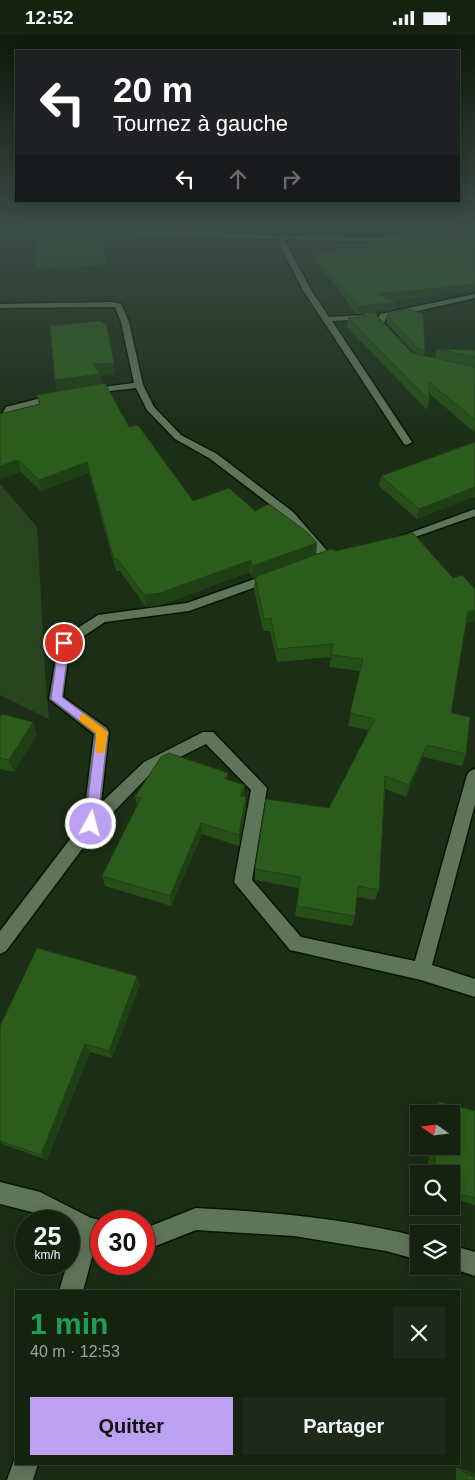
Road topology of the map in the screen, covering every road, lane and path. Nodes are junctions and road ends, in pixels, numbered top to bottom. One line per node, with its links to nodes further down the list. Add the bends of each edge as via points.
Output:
1 (312, 296): 5 (street)
2 (473, 296): 4 (street)
3 (0, 306): 7 (street, via 118,306 125,322)
4 (383, 316): 5 (street); 6 (street, via 380,323 384,329)
5 (327, 319): 9 (street)
6 (403, 345)
7 (139, 385): 8 (street, via 9,409 4,420); 12 (street, via 150,408 178,437 213,456 289,514)
8 (0, 421)
9 (407, 442)
10 (475, 512): 11 (street)
11 (380, 545)
12 (326, 557)
13 (289, 570): 15 (street, via 189,607 102,618 64,643 56,699 102,732)
14 (475, 775): 17 (street)
15 (91, 824): 16 (street); 17 (street, via 149,766 208,736 258,788 243,882 296,944)
16 (0, 945)
17 (421, 971): 18 (street)
18 (475, 988)
19 (0, 1193): 20 (street, via 40,1203)
20 (90, 1228)
21 (155, 1234): 23 (street, via 196,1219 294,1225)
22 (90, 1243): 26 (street)
23 (410, 1247)
24 (460, 1260): 25 (street)
25 (475, 1264)
26 (71, 1290)
27 (24, 1465): 28 (street)
28 (20, 1480)

